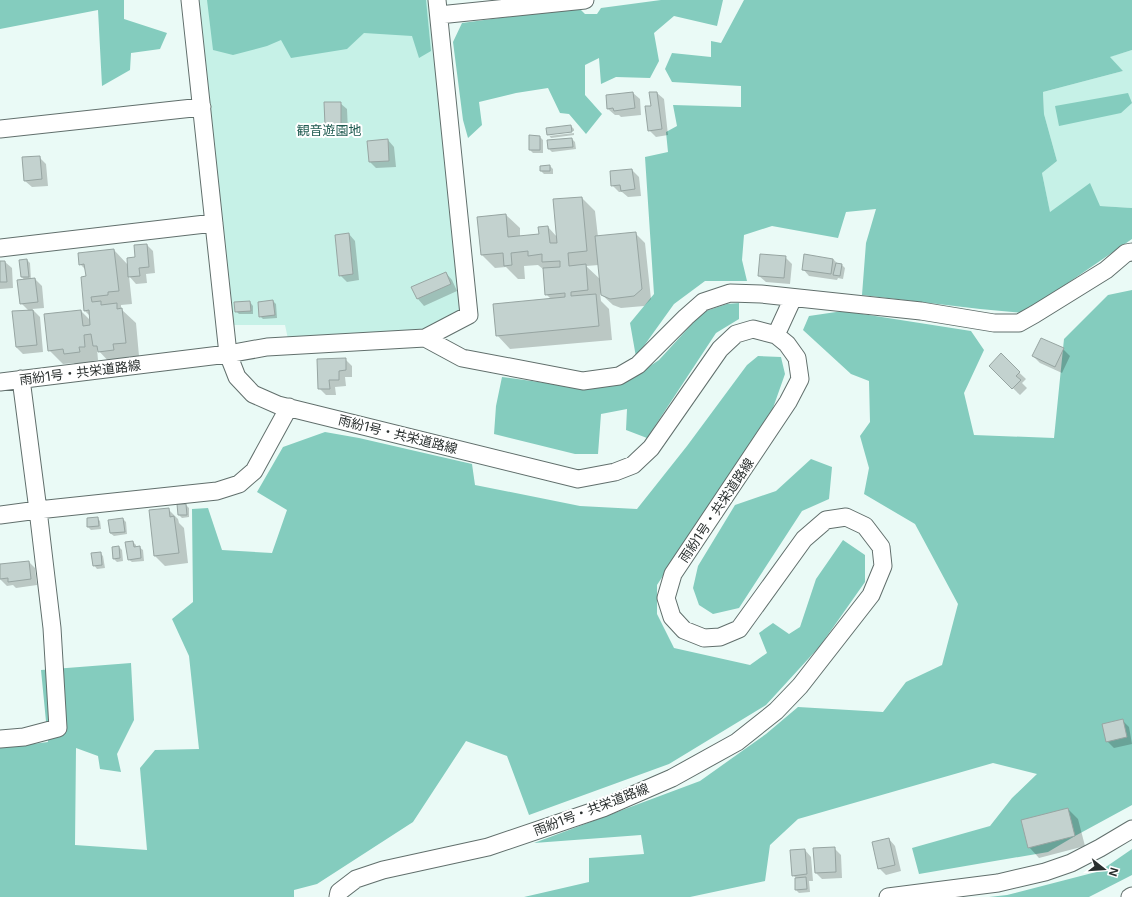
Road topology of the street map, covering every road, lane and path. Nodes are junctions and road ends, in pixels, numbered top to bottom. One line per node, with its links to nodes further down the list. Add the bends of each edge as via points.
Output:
1 (190, 0): 4 (street)
2 (585, 0): 3 (street)
3 (438, 8): 11 (street, via 469,315)
4 (202, 107): 5 (street); 6 (street)
5 (0, 129)
6 (214, 224): 7 (street); 12 (street)
7 (0, 248)
8 (1132, 252): 9 (street, via 1126,253 1106,270 1019,323 994,323 921,311)
9 (793, 298): 10 (street); 11 (street, via 730,293 703,302 638,365 618,376 583,381 462,358)
10 (776, 335): 15 (street, 雨紛1号・共栄道路線, via 753,329 736,334 720,349 651,448 633,465 615,472 578,479); 20 (street, 雨紛1号・共栄道路線, via 787,344 797,358 800,378 788,402 673,574 666,598 672,617 684,630 704,638 720,637 739,629 804,539 826,520 846,517 864,526 881,547 883,566 871,595 805,680 776,711 737,742 672,778 603,808 488,847 383,870 356,879 340,892)
11 (424, 338): 12 (street, via 267,347)
12 (228, 354): 13 (street, 雨紛1号・共栄道路線); 15 (street, 雨紛1号・共栄道路線, via 237,377 253,394)
13 (21, 379): 14 (street, 雨紛1号・共栄道路線); 16 (street)
14 (0, 382)
15 (289, 407): 16 (street, via 254,471 239,484 217,491)
16 (38, 510): 17 (street); 18 (street, via 52,628 58,728)
17 (0, 515)
18 (0, 740)
19 (1132, 829): 21 (street, via 1077,860 1045,872 998,883)
20 (338, 897)
21 (888, 897)

